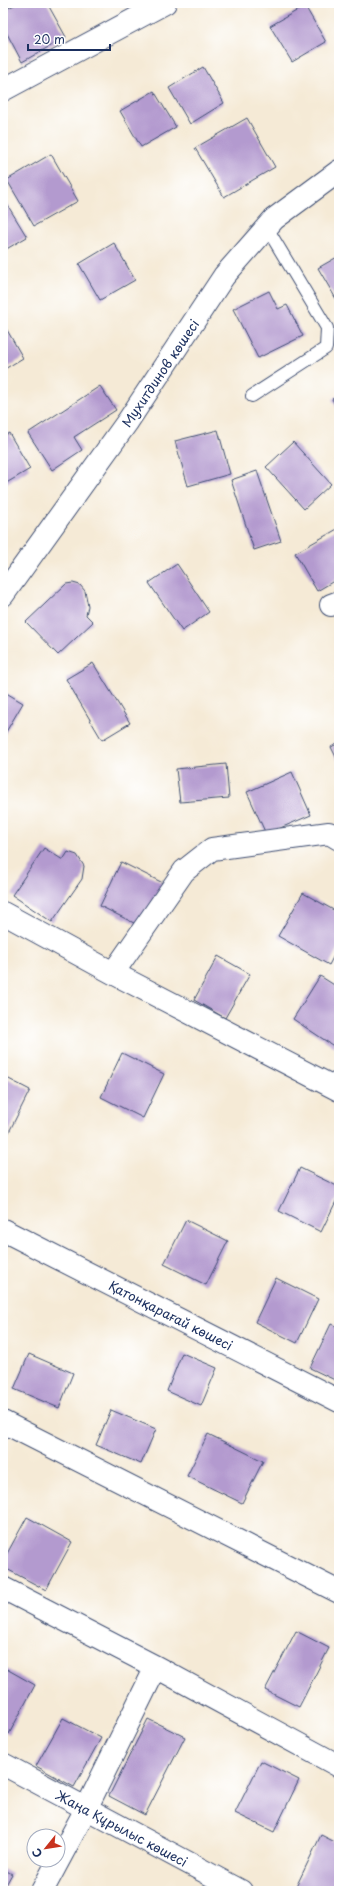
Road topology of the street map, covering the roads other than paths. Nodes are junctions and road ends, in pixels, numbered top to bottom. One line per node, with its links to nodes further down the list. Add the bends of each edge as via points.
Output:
1 (165, 3): 2 (street)
2 (3, 90)
3 (339, 171): 4 (street, Мухитдинов көшесі, via 274,219)
4 (267, 228): 5 (lane, via 327,328 326,348); 6 (street, Мухитдинов көшесі, via 224,276 128,421)
5 (252, 396)
6 (3, 595)
7 (339, 839): 9 (street, via 329,833 212,849 184,871)
8 (3, 914): 9 (street)
9 (113, 973): 10 (street)
10 (339, 1090)
11 (3, 1230): 12 (street, Қатонқарағай көшесі)
12 (339, 1401)
13 (3, 1422): 15 (street)
14 (3, 1588): 16 (street)
15 (339, 1592)
16 (156, 1667): 18 (street); 19 (street)
17 (3, 1764): 19 (street, Жаңа Құрылыс көшесі)
18 (339, 1766)
19 (86, 1809): 20 (street); 21 (street, Жаңа Құрылыс көшесі)
20 (42, 1891)
21 (241, 1891)

